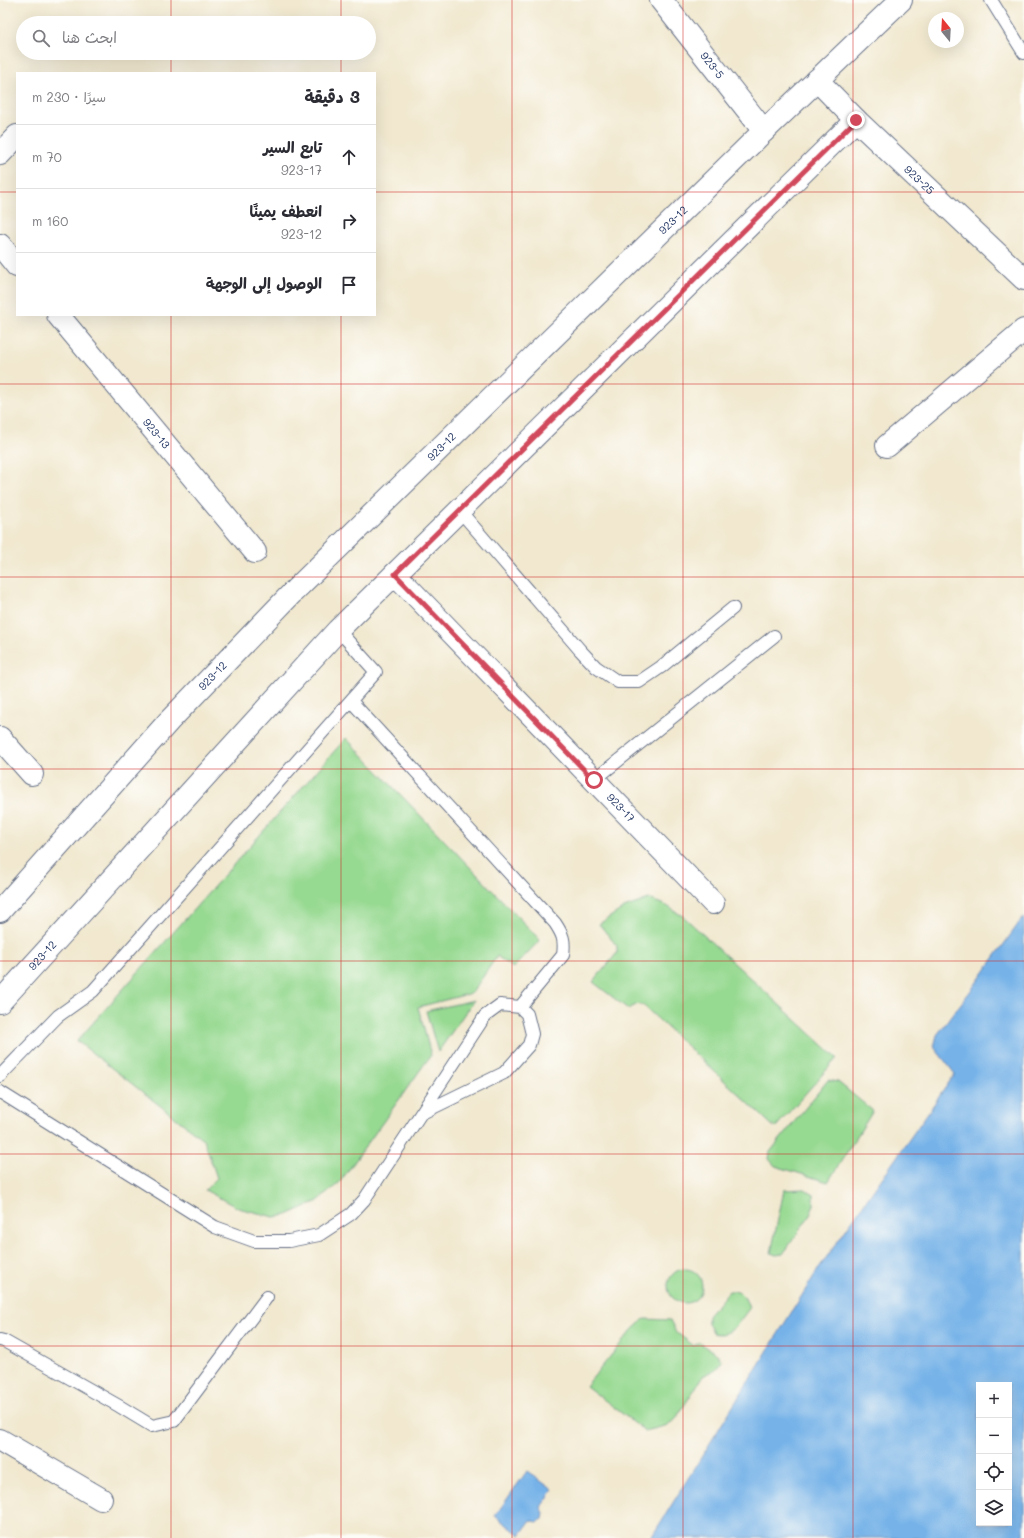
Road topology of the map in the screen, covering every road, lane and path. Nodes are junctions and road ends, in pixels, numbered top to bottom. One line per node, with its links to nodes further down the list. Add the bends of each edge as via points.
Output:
1 (661, 0): 7 (street, 923-5)
2 (901, 0): 5 (street, 923-12)
3 (990, 0): 4 (lane)
4 (1024, 53)
5 (817, 80): 6 (street, 923-25); 7 (street, 923-12)
6 (856, 120): 12 (street, 923-25); 16 (street, 923-12)
7 (764, 131): 27 (street, 923-12, via 294,590 169,721)
8 (16, 137): 9 (street)
9 (0, 154)
10 (0, 245): 11 (street)
11 (16, 265)
12 (1024, 279)
13 (59, 316): 17 (street, 923-13)
14 (1024, 330): 15 (street)
15 (886, 446)
16 (460, 511): 18 (street, 923-12); 19 (lane, via 580,650 596,667 618,682 639,682 662,667)
17 (255, 552)
18 (395, 574): 20 (street, 923-12); 25 (street, 923-17)
19 (732, 608)
20 (338, 630): 22 (lane, via 376,672); 28 (street, 923-12)
21 (774, 636): 25 (lane)
22 (351, 701): 29 (lane, via 555,923 563,935 563,955); 30 (lane, via 93,992 58,1016)
23 (0, 738): 24 (street)
24 (32, 774)
25 (594, 780): 26 (street, 923-17)
26 (713, 903)
27 (0, 911)
28 (0, 1002)
29 (520, 1007): 32 (lane, via 500,1005 485,1016); 32 (lane, via 527,1014 532,1034 529,1045 504,1073)
30 (0, 1076)
31 (0, 1092): 32 (lane, via 214,1228 254,1241 289,1241 319,1235 351,1214 364,1200)
32 (422, 1113)
33 (267, 1297): 34 (lane, via 174,1421 152,1426)
34 (0, 1340)
35 (0, 1440): 36 (street)
36 (101, 1499)

